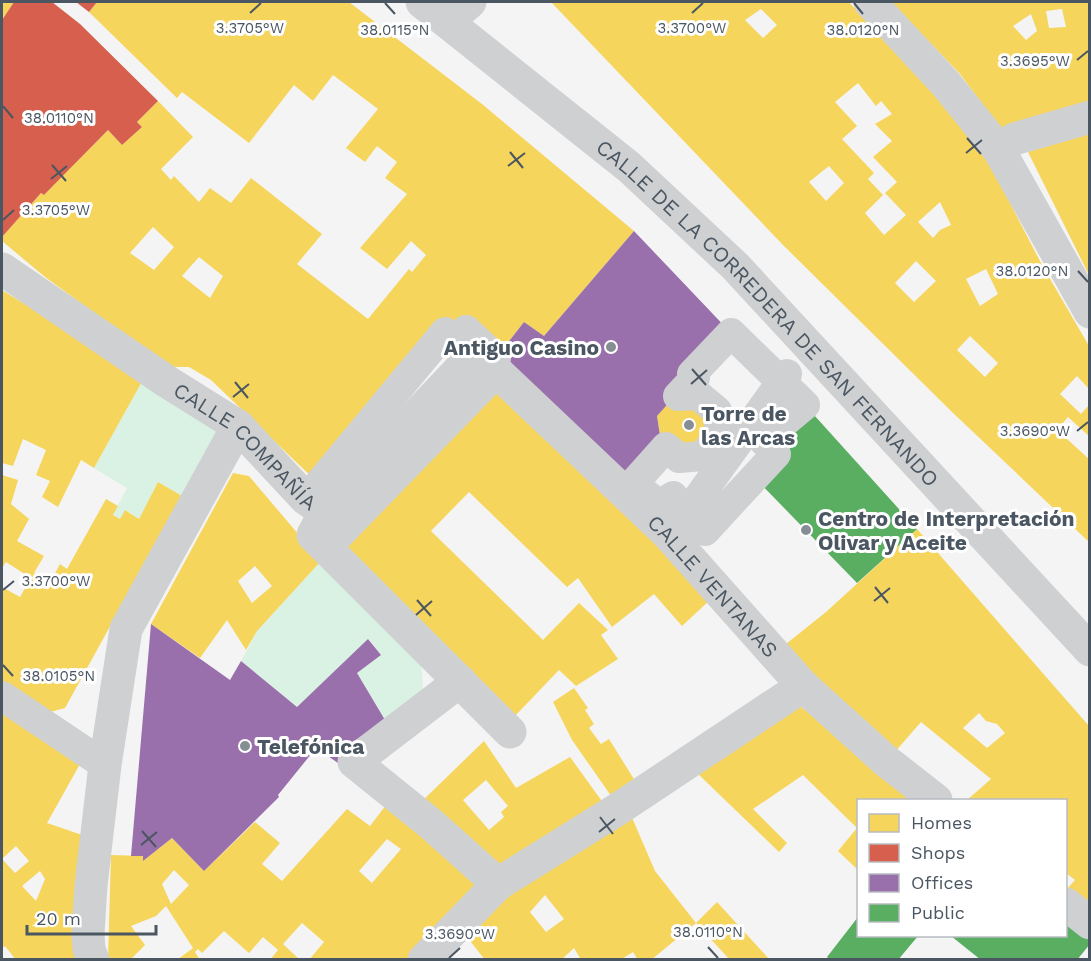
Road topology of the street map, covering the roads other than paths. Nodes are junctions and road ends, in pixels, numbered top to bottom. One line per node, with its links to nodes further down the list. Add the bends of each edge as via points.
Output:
1 (422, 2): 3 (street, CALLE DE LA CORREDERA DE SAN FERNANDO)
2 (870, 2): 5 (street, via 946,84)
3 (459, 12): 11 (street, CALLE DE LA CORREDERA DE SAN FERNANDO, via 735,266)
4 (1089, 117): 5 (street, via 1014,139)
5 (999, 150): 7 (street)
6 (2, 269): 8 (street, CALLE COMPAÑÍA)
7 (1089, 312)
8 (238, 426): 9 (street, CALLE COMPAÑÍA, via 306,499); 16 (street, via 126,629)
9 (325, 512): 10 (street, CALLE VENTANAS, via 461,368 477,363 493,368); 12 (street, CALLE COMPAÑÍA, via 312,535)
10 (677, 523): 10 (street, via 705,531 776,454 763,440 805,405 784,377 731,333 692,374 695,378 678,396 698,395 717,411 720,434 703,456 679,458 666,447 633,484 660,505 673,496); 13 (street, CALLE VENTANAS)
11 (1089, 650)
12 (460, 681): 15 (street, CALLE COMPAÑÍA); 18 (street, via 354,762)
13 (803, 686): 17 (street, CALLE VENTANAS); 18 (street, via 615,812)
14 (2, 696): 16 (street)
15 (510, 732)
16 (105, 765): 21 (street, via 88,925 88,949)
17 (934, 799)
18 (498, 884): 22 (street)
19 (1067, 906): 20 (street)
20 (1089, 923)
21 (93, 960)
22 (424, 960)

